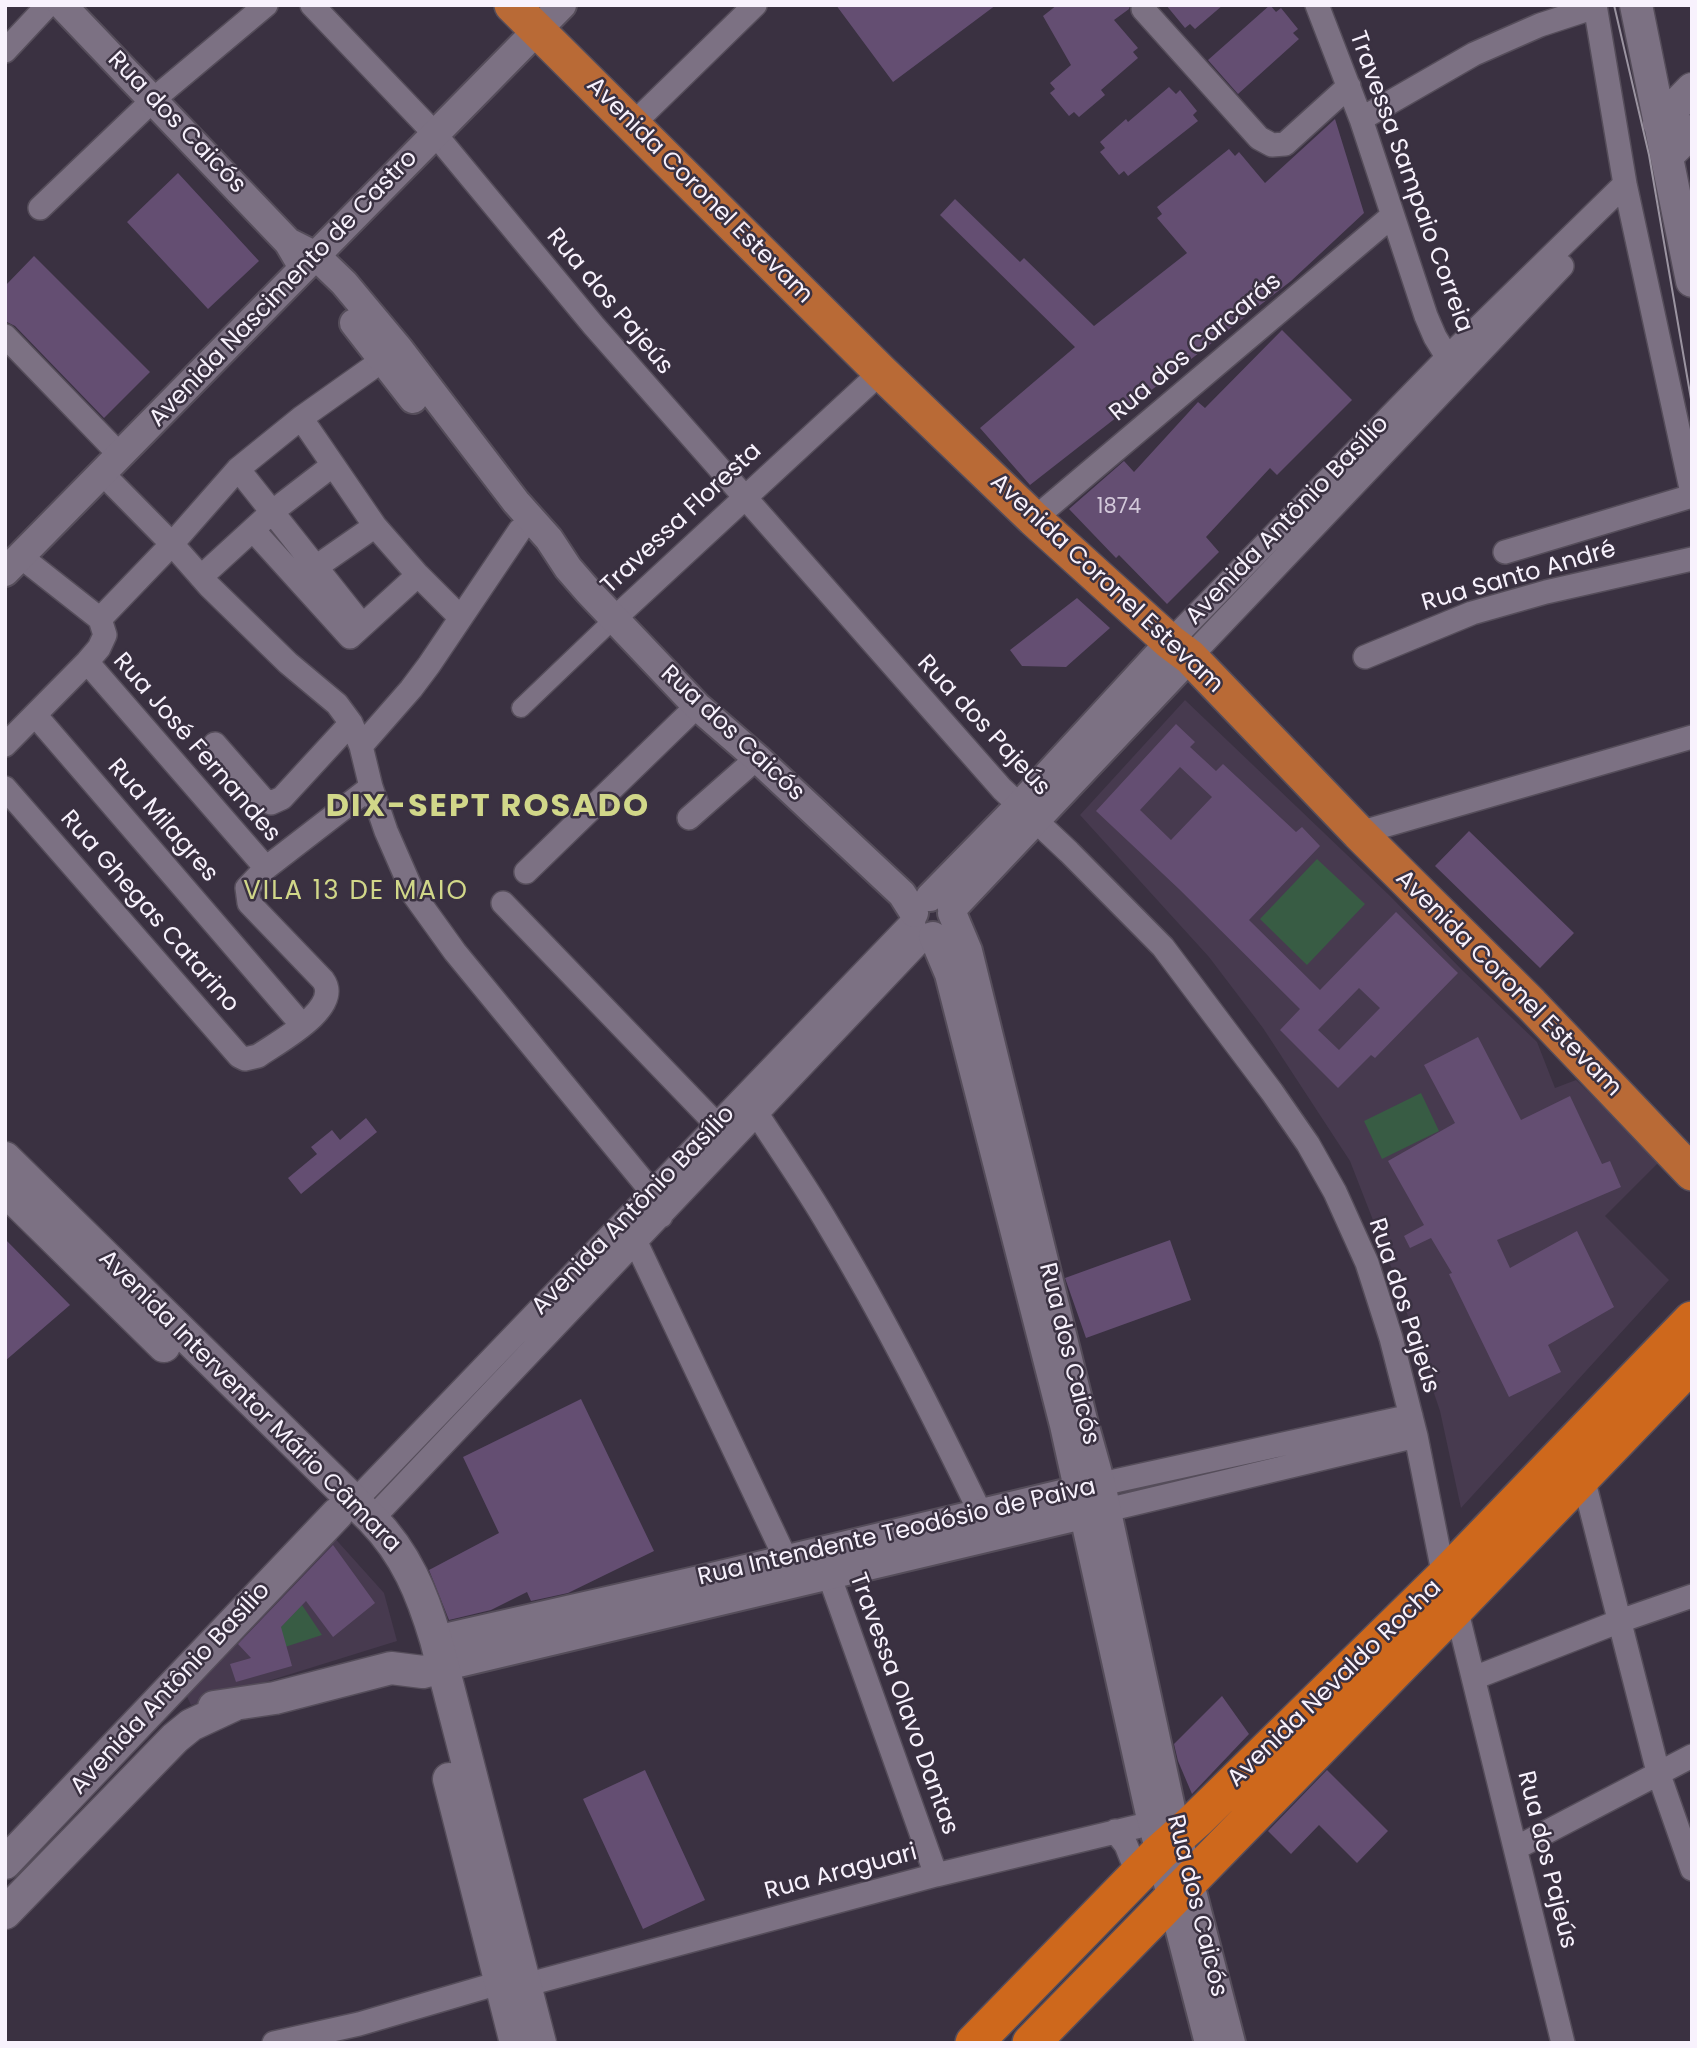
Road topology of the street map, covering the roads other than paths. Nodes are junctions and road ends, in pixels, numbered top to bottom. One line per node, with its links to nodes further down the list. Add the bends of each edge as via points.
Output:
1 (48, 5): 13 (street)
2 (62, 5): 16 (street, Rua dos Caicós)
3 (266, 5): 16 (street)
4 (312, 5): 21 (street, Rua dos Pajeús)
5 (512, 5): 12 (main road, Avenida Coronel Estevam)
6 (562, 5): 12 (street, Avenida Nascimento de Castro)
7 (755, 5): 19 (street)
8 (1317, 5): 14 (street, Travessa Sampaio Correia)
9 (1636, 5): 18 (main road)
10 (1595, 6): 17 (street, via 1539,24 1474,54); 23 (street)
11 (1143, 9): 14 (street, via 1259,138 1272,145 1285,144)
12 (538, 31): 19 (main road, Avenida Coronel Estevam); 21 (street, Avenida Nascimento de Castro)
13 (5, 51)
14 (1349, 86): 17 (street, Travessa Sampaio Correia)
15 (1692, 89): 18 (main road)
16 (154, 99): 24 (street); 26 (street, Rua dos Caicós)
17 (1361, 119): 25 (street, Travessa Sampaio Correia)
18 (1659, 122): 22 (main road)
19 (633, 124): 31 (main road, Avenida Coronel Estevam)
20 (1692, 131): 22 (main road)
21 (435, 134): 26 (street, Avenida Nascimento de Castro); 37 (street, Rua dos Pajeús)
22 (1667, 156): 27 (main road)
23 (1627, 192): 30 (street, Avenida Antônio Basílio); 36 (street)
24 (40, 208)
25 (1392, 216): 30 (street, Travessa Sampaio Correia, via 1426,316); 39 (street, Rua dos Carcarás)
26 (309, 262): 29 (street, Rua dos Caicós, via 333,298); 33 (street, Avenida Nascimento de Castro)
27 (1691, 275)
28 (5, 336): 33 (street)
29 (391, 355): 32 (street); 42 (street, Rua dos Caicós); 48 (street, Rua dos Caicós, via 549,539)
30 (1453, 366): 55 (street, Avenida Antônio Basílio)
31 (881, 372): 37 (street, Travessa Floresta); 39 (main road, Avenida Coronel Estevam)
32 (301, 418): 34 (street); 35 (street)
33 (112, 465): 43 (street); 46 (street, Avenida Nascimento de Castro)
34 (334, 465): 38 (street); 40 (street)
35 (238, 469): 38 (street); 43 (street)
36 (1692, 494): 44 (street)
37 (743, 498): 52 (street, Travessa Floresta); 69 (street, Rua dos Pajeús)
38 (272, 512): 41 (street); 47 (street)
39 (1034, 519): 55 (main road, Avenida Coronel Estevam)
40 (375, 526): 47 (street); 49 (street)
41 (253, 530): 50 (street); 54 (street, via 350,637)
42 (520, 530): 48 (street, Rua dos Caicós); 51 (street)
43 (172, 544): 50 (street); 53 (street)
44 (1504, 552)
45 (1692, 559): 57 (street, Rua Santo André, via 1472,613)
46 (13, 564): 53 (street)
47 (316, 567): 54 (street)
48 (568, 568): 52 (street, Rua dos Caicós)
49 (418, 575): 51 (street); 54 (street)
50 (201, 577): 61 (street, via 337,704)
51 (460, 617): 65 (street, via 411,690)
52 (615, 618): 58 (street, Rua dos Caicós); 59 (street, Travessa Floresta)
53 (100, 619): 56 (street, via 105,635)
54 (362, 625)
55 (1180, 650): 69 (street, Avenida Antônio Basílio); 71 (main road, Avenida Coronel Estevam)
56 (93, 655): 60 (street); 72 (street, Rua José Fernandes)
57 (1365, 657)
58 (697, 706): 66 (street, Rua dos Caicós); 73 (street)
59 (521, 708)
60 (36, 716): 64 (street); 76 (street, Rua Milagres)
61 (351, 723): 63 (street, via 282,798 271,803 262,799); 65 (street)
62 (1692, 737): 71 (street)
63 (215, 744)
64 (5, 745)
65 (361, 746): 67 (street)
66 (757, 758): 70 (street); 75 (street, Rua dos Caicós)
67 (371, 787): 72 (street); 82 (street, via 401,867 431,920)
68 (5, 788): 76 (street, Rua Ghegas Catarino, via 239,1056 258,1056)
69 (1027, 814): 75 (street, Avenida Antônio Basílio); 89 (street, Rua dos Pajeús, via 1163,947 1308,1144 1367,1264)
70 (689, 818)
71 (1359, 833): 80 (main road, Avenida Coronel Estevam)
72 (266, 868): 76 (street, via 247,887 247,898 328,986 322,1008)
73 (526, 872)
74 (503, 903): 78 (street)
75 (927, 913): 77 (street, Avenida Antônio Basílio); 78 (street, Avenida Antônio Basílio); 91 (street, Rua dos Caicós, via 949,974)
76 (302, 1025)
77 (757, 1114): 83 (street, Avenida Antônio Basílio); 93 (street, via 874,1304 921,1390)
78 (717, 1125): 82 (street, Avenida Antônio Basílio)
79 (5, 1158): 86 (main road, Avenida Interventor Mário Câmara)
80 (1692, 1173)
81 (5, 1190): 86 (main road, Avenida Interventor Mário Câmara)
82 (652, 1192): 83 (street); 84 (street, Avenida Antônio Basílio)
83 (661, 1216): 85 (street, Avenida Antônio Basílio)
84 (626, 1219): 85 (street); 92 (street, Avenida Antônio Basílio)
85 (635, 1243): 92 (street, Avenida Antônio Basílio); 95 (street)
86 (117, 1269): 92 (main road, Avenida Interventor Mário Câmara)
87 (1692, 1320): 96 (highway, Avenida Nevaldo Rocha)
88 (1692, 1363): 90 (highway, Avenida Nevaldo Rocha)
89 (1413, 1426): 91 (street, Rua Intendente Teodósio de Paiva); 96 (street, Rua dos Pajeús)
90 (1582, 1474): 96 (highway, Avenida Nevaldo Rocha); 98 (street)
91 (1092, 1500): 93 (street, Rua Intendente Teodósio de Paiva); 106 (street, Rua dos Caicós)
92 (354, 1511): 99 (main road, Avenida Interventor Mário Câmara); 102 (main road, Avenida Antônio Basílio)
93 (984, 1525): 94 (street, Rua Intendente Teodósio de Paiva)
94 (825, 1564): 95 (street, Rua Intendente Teodósio de Paiva); 110 (street, Travessa Olavo Dantas)
95 (792, 1571): 99 (street, Rua Intendente Teodósio de Paiva)
96 (1450, 1593): 100 (street, Rua dos Pajeús); 106 (highway, Avenida Nevaldo Rocha); 111 (highway, Avenida Nevaldo Rocha)
97 (1692, 1596): 98 (street)
98 (1620, 1621): 100 (street); 104 (street)
99 (429, 1656): 101 (main road, Rua Intendente Teodósio de Paiva, via 275,1698); 113 (main road, Avenida Interventor Mário Câmara)
100 (1474, 1678): 107 (street, Rua dos Pajeús)
101 (236, 1704): 102 (main road, Rua Intendente Teodósio de Paiva); 112 (main road, Avenida Antônio Basílio, via 191,1725 175,1738)
102 (145, 1716): 108 (main road, Avenida Antônio Basílio)
103 (1692, 1756): 104 (street)
104 (1658, 1772): 107 (street); 109 (street)
105 (1115, 1830): 106 (street, Rua Araguari); 106 (street, via 1126,1845); 110 (street, Rua Araguari)
106 (1160, 1841): 111 (street, Rua dos Caicós); 118 (highway, Avenida Nevaldo Rocha)
107 (1516, 1848): 122 (street, Rua dos Pajeús)
108 (5, 1863)
109 (1692, 1869)
110 (936, 1875): 113 (street, Rua Araguari)
111 (1181, 1889): 119 (highway, Avenida Nevaldo Rocha); 120 (street, Rua dos Caicós); 121 (street, Rua dos Caicós)
112 (5, 1913)
113 (512, 1984): 114 (street, Rua Araguari); 116 (main road, Avenida Interventor Mário Câmara); 117 (main road, Avenida Interventor Mário Câmara)
114 (309, 2039): 115 (street, Rua Araguari)
115 (274, 2043)
116 (516, 2043)
117 (540, 2043)
118 (974, 2043)
119 (1031, 2043)
120 (1209, 2043)
121 (1231, 2043)
122 (1563, 2043)

